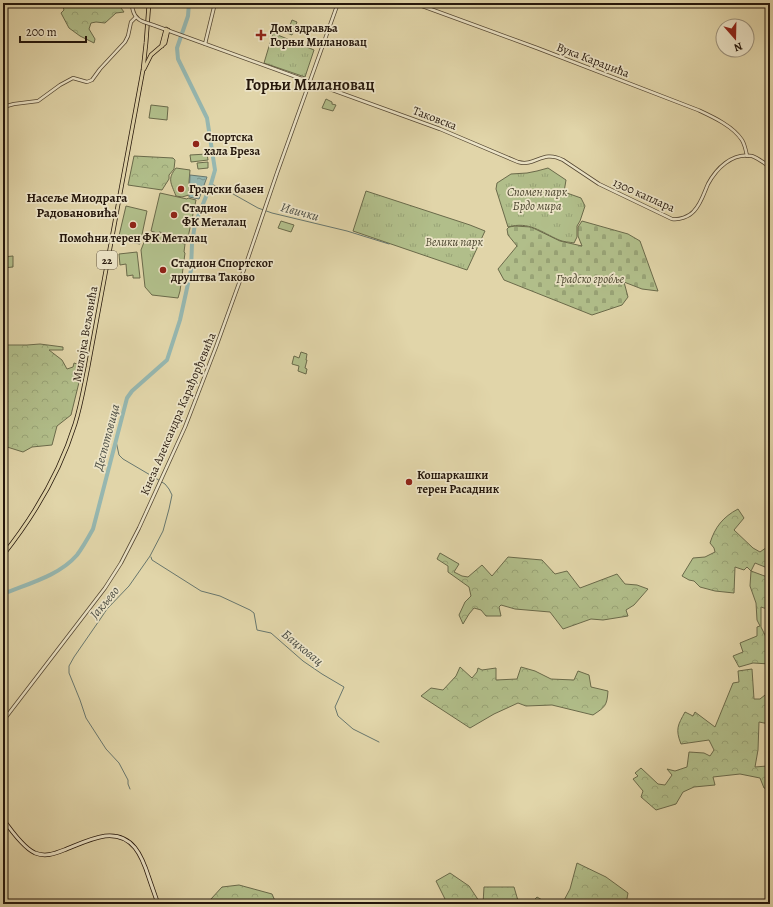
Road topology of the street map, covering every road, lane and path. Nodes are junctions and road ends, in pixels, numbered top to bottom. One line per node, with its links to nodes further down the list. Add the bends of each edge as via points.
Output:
1 (132, 3): 6 (street)
2 (149, 3): 9 (main road, Милојка Вељовића / 22)
3 (215, 3): 8 (street)
4 (338, 3): 10 (street, Кнеза Александра Карађорђевића)
5 (414, 3): 13 (street, Вука Караџића, via 698,110 737,134 743,142)
6 (136, 16): 7 (street, Таковска, bridge, via 144,22); 11 (street, via 131,22 125,42 92,80 86,82 73,78 41,99)
7 (167, 29): 8 (street, Таковска); 9 (main road, via 165,44 151,55)
8 (205, 44): 10 (street, Таковска)
9 (143, 70): 15 (main road, Милојка Вељовића / 22, via 76,421 47,489)
10 (310, 82): 12 (street, Таковска, via 440,129 520,162 528,163 545,156); 16 (street, Кнеза Александра Карађорђевића, via 208,368 185,427 129,549 89,611)
11 (3, 107)
12 (554, 156): 13 (street, 1300 каплара, via 599,184 675,219 695,211 712,177 723,164 734,158)
13 (747, 156): 14 (street, 1300 каплара)
14 (770, 167)
15 (3, 555)
16 (3, 721)
17 (3, 819): 18 (main road, via 28,848 42,855 53,854 103,836 115,836 125,840 134,846 141,856)
18 (158, 904)

